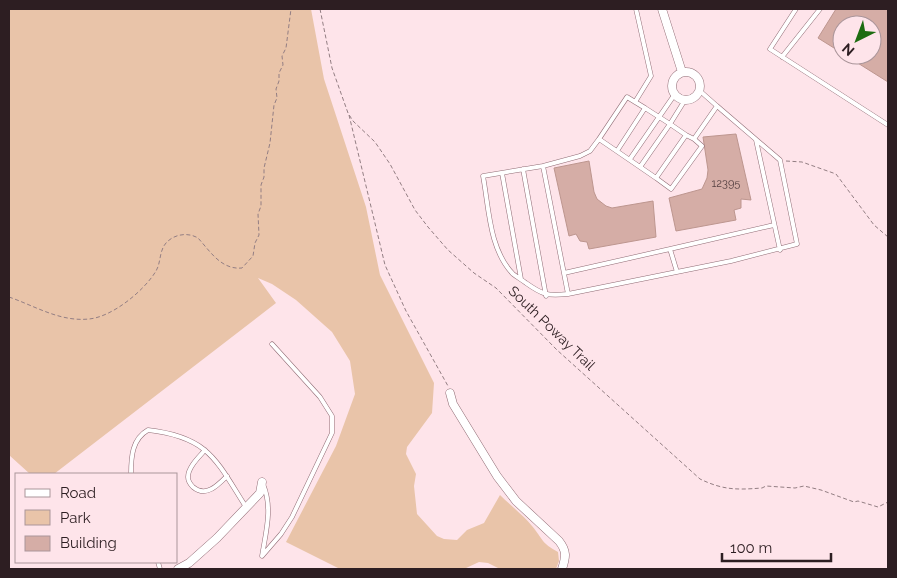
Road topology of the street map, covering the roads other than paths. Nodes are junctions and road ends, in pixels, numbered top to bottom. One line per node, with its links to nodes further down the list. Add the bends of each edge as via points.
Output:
1 (636, 9): 10 (lane, via 651,76)
2 (662, 9): 6 (street)
3 (796, 9): 5 (lane, via 770,49)
4 (820, 9): 5 (lane)
5 (782, 57): 15 (lane)
6 (682, 72): 7 (street, via 691,72 698,78); 8 (street, via 673,81)
7 (700, 91): 9 (street, via 694,98); 11 (lane)
8 (675, 94): 9 (street); 13 (lane)
9 (685, 100): 14 (lane)
10 (635, 102): 12 (lane); 17 (lane, via 627,97)
11 (716, 106): 18 (lane); 19 (lane)
12 (645, 108): 13 (lane); 20 (lane)
13 (659, 117): 14 (lane); 21 (lane)
14 (670, 124): 16 (lane); 23 (lane)
15 (888, 125)
16 (686, 135): 18 (lane); 26 (lane)
17 (599, 139): 20 (lane); 22 (lane, via 590,151 580,156)
18 (694, 139): 26 (lane, via 702,146 672,189)
19 (756, 140): 27 (lane); 29 (lane, via 780,160 797,244)
20 (617, 151): 21 (lane)
21 (630, 159): 23 (lane)
22 (543, 166): 24 (lane); 31 (lane)
23 (640, 167): 26 (lane)
24 (523, 169): 25 (lane); 34 (lane)
25 (502, 173): 32 (lane); 32 (lane, via 483,176 494,239 502,258 513,274)
26 (656, 178)
27 (774, 226): 28 (lane); 29 (lane)
28 (670, 249): 30 (lane); 31 (lane)
29 (780, 250): 30 (lane)
30 (676, 272): 33 (lane)
31 (564, 274): 33 (lane)
32 (521, 279): 34 (lane)
33 (568, 294): 34 (lane)
34 (546, 296)
35 (272, 344): 40 (lane, via 320,397 332,416 332,433 292,517 262,556 269,510)
36 (449, 390): 43 (street, via 453,404 497,476 516,501 559,541 566,552)
37 (205, 450): 38 (lane, via 185,438 148,430 135,444); 39 (lane); 39 (lane, via 191,468 190,484 205,491)
38 (131, 473)
39 (227, 476): 41 (lane)
40 (262, 482): 41 (street, via 260,493)
41 (246, 507): 42 (street, via 217,538)
42 (178, 569)
43 (562, 569)

